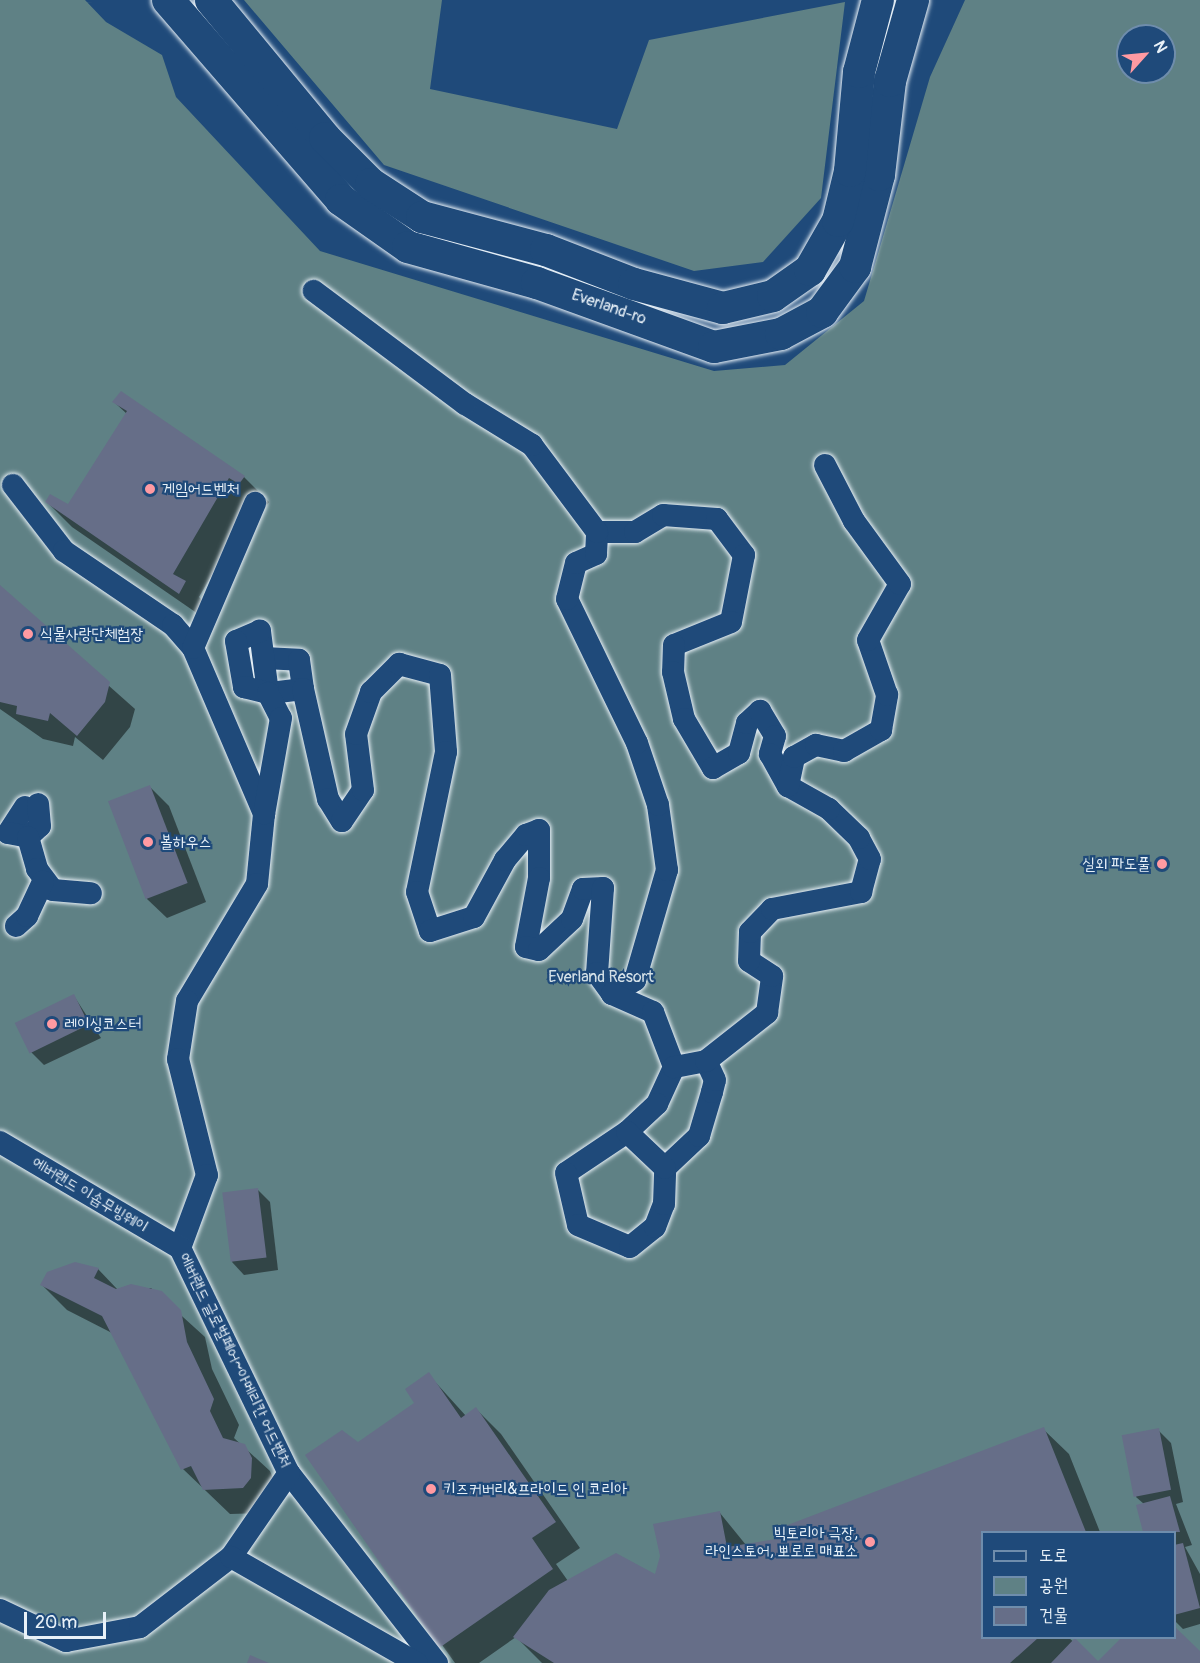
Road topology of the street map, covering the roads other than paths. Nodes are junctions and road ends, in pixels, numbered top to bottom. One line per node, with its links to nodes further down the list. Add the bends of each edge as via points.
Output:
1 (168, 0): 4 (street, Everland-ro, via 341,200 408,248 537,283 714,347 781,334 822,312 855,267 879,175 890,81)
2 (211, 0): 3 (street, Everland-ro, via 326,138 371,184 422,217 546,250 634,284 723,308 773,296 810,270 838,221 850,171 859,72)
3 (878, 0)
4 (912, 0)
5 (314, 291): 9 (street, via 465,404 532,446)
6 (825, 465): 14 (street, via 854,521 900,584 868,640 886,694 881,730 844,751 816,745 794,757)
7 (13, 485): 10 (street, 에버랜드 글로벌페어~아메리칸 어드벤처, via 64,551 173,625)
8 (255, 503): 10 (street)
9 (597, 532): 14 (street, via 635,532 663,515 717,519 744,555 730,622 674,645 684,719 713,768 739,753 747,723 759,711 775,736 770,754); 21 (street, via 596,554 576,563 567,599 637,743 658,805 667,870 635,980)
10 (193, 648): 16 (street, 에버랜드 글로벌페어~아메리칸 어드벤처)
11 (264, 658): 12 (street, via 299,660); 13 (street); 13 (street, via 260,631 236,641 244,687)
12 (303, 689): 13 (street); 21 (street, via 328,799 342,821 363,790 356,734 371,692 399,664 440,675 446,752 417,892 430,932 474,917 505,861 526,835 539,830 539,878 526,947 539,950 572,919 582,889 603,888 597,973)
13 (268, 693): 16 (street, via 281,718)
14 (789, 786): 22 (street, via 829,809 859,838 870,859 861,892 772,909 750,932 749,961 772,976 767,1013)
15 (32, 805): 17 (street)
16 (264, 814): 27 (street, 에버랜드 글로벌페어~아메리칸 어드벤처, via 257,884 187,1001 178,1059 207,1175)
17 (12, 839): 18 (street)
18 (43, 881): 19 (street, via 53,890); 20 (street, via 27,916)
19 (91, 893)
20 (16, 926)
21 (612, 994): 23 (street, via 653,1012)
22 (706, 1061): 23 (street); 26 (street, via 715,1080 699,1136)
23 (674, 1067): 24 (street, via 657,1104)
24 (627, 1132): 26 (street); 26 (street, via 566,1173 578,1225 630,1247 655,1227 664,1204)
25 (0, 1142): 27 (street, 에버랜드 이솝무빙웨이)
26 (665, 1168)
27 (180, 1248): 28 (street, 에버랜드 글로벌페어~아메리칸 어드벤처)
28 (289, 1473): 29 (street); 32 (street, 에버랜드 글로벌페어~아메리칸 어드벤처)
29 (231, 1557): 30 (street, via 140,1627 66,1641); 31 (street)
30 (0, 1610)
31 (417, 1663)
32 (437, 1663)

